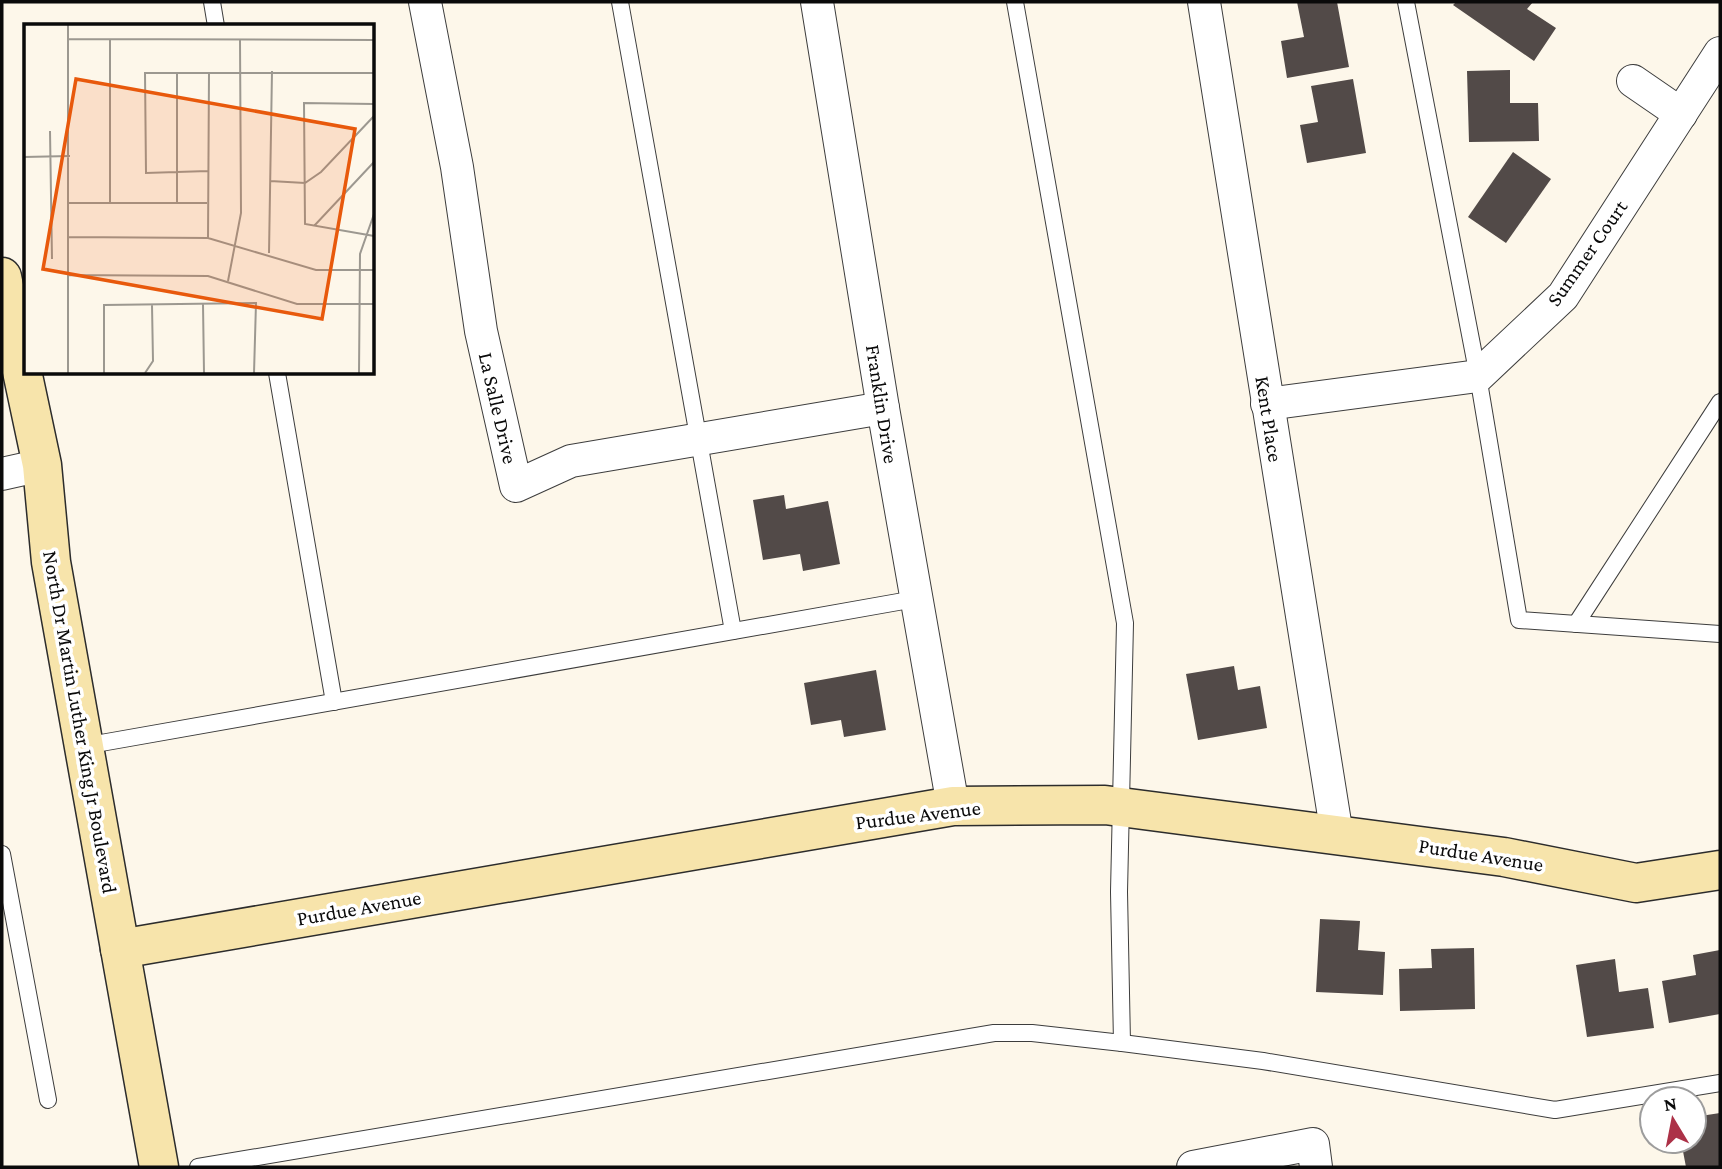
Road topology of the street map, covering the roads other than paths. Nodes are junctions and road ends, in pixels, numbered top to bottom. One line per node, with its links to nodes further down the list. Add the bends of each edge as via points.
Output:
1 (212, 2): 8 (lane)
2 (425, 2): 18 (street, La Salle Drive, via 457,167 481,331 516,486 571,461)
3 (620, 2): 18 (lane)
4 (817, 2): 17 (street, Franklin Drive)
5 (1015, 2): 28 (lane, via 1125,623)
6 (1204, 2): 16 (street, Kent Place)
7 (1406, 2): 14 (lane)
8 (216, 24)
9 (1720, 53): 11 (street, Summer Court)
10 (1633, 81): 11 (street)
11 (1681, 114): 14 (street, Summer Court, via 1563,296)
12 (2, 277): 19 (street, North Dr Martin Luther King Jr Boulevard)
13 (277, 374): 25 (lane)
14 (1478, 376): 16 (street); 22 (lane, via 1519,620)
15 (1720, 402): 22 (lane)
16 (1267, 404): 29 (street, Kent Place)
17 (883, 408): 18 (street, La Salle Drive); 21 (street, Franklin Drive)
18 (699, 439): 23 (lane)
19 (42, 465): 20 (street); 26 (street, North Dr Martin Luther King Jr Boulevard, via 51,562)
20 (2, 474)
21 (915, 599): 23 (lane); 27 (street, Franklin Drive)
22 (1576, 624): 24 (lane)
23 (733, 631): 25 (lane)
24 (1720, 634)
25 (334, 702): 26 (lane)
26 (84, 746): 32 (street, North Dr Martin Luther King Jr Boulevard)
27 (953, 806): 28 (street, Purdue Avenue); 32 (street, Purdue Avenue)
28 (1121, 807): 29 (street, Purdue Avenue); 33 (lane)
29 (1337, 835): 31 (street, Purdue Avenue, via 1504,857 1636,883)
30 (2, 854): 35 (lane)
31 (1720, 870)
32 (120, 949): 36 (street, North Dr Martin Luther King Jr Boulevard)
33 (1122, 1043): 34 (lane, via 1555,1110); 37 (lane, via 994,1033)
34 (1720, 1083)
35 (48, 1100)
36 (159, 1167)
37 (198, 1167)
38 (1193, 1167): 39 (street, via 1313,1144)
39 (1316, 1167)

